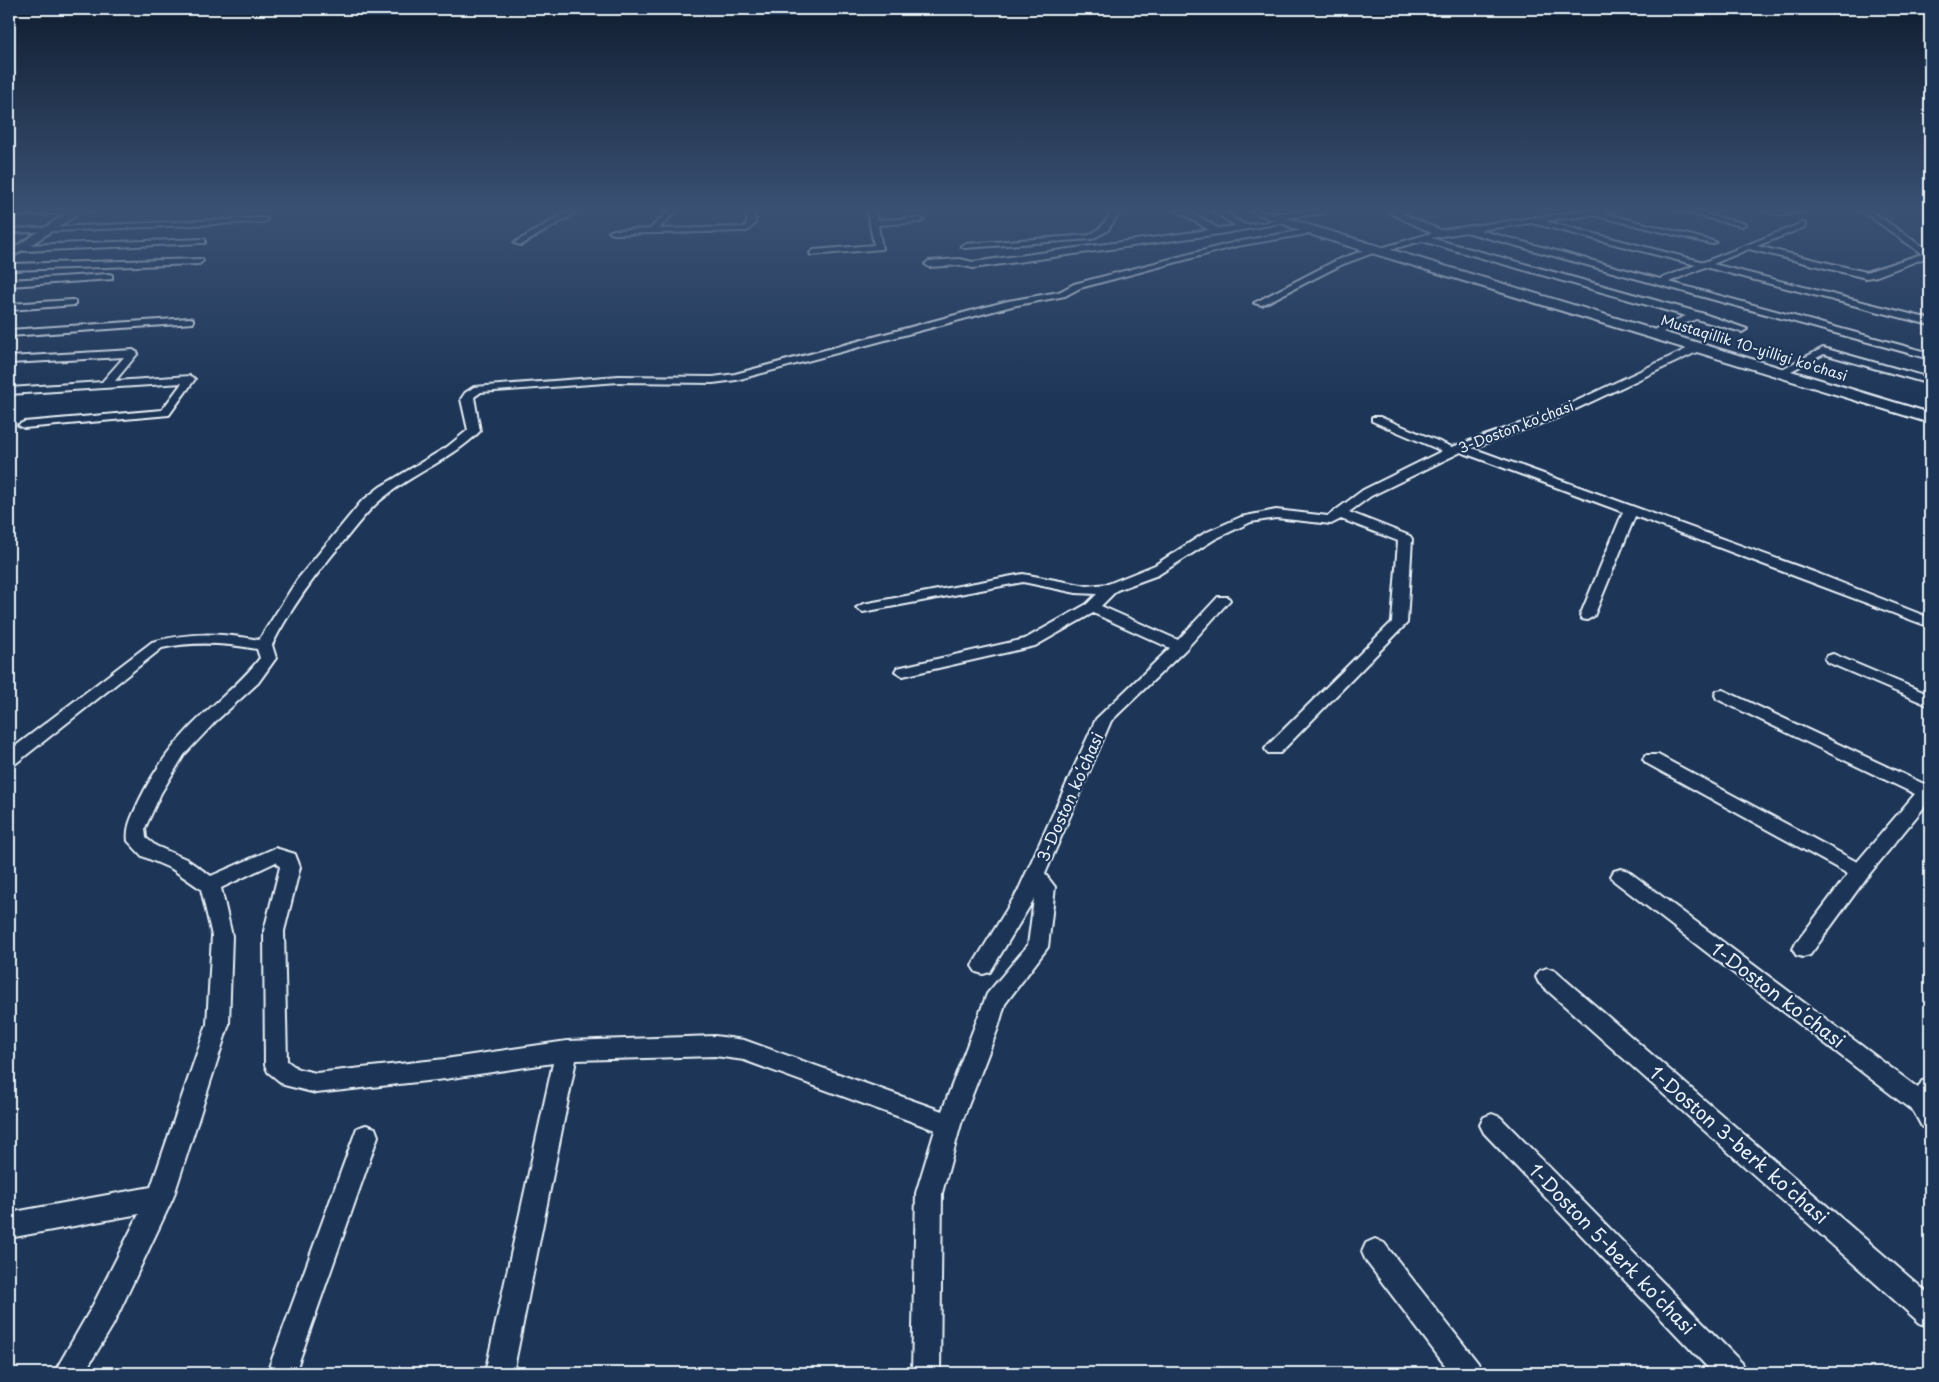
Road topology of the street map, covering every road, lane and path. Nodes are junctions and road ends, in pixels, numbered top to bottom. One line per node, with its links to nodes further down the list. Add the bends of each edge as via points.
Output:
1 (1121, 274): 42 (street, via 1077,286 1062,294 1011,303 736,377 713,380 618,379 478,390 467,399 474,432 461,445 372,499 319,562)
2 (1315, 274): 12 (street)
3 (1458, 274): 22 (main road, Mustaqillik 10-yilligi ko'chasi)
4 (1463, 274): 20 (main road, Mustaqillik 10-yilligi ko'chasi)
5 (1549, 274): 16 (street)
6 (1628, 274): 11 (street)
7 (1680, 274): 11 (street)
8 (1741, 274): 18 (street)
9 (109, 277): 10 (street)
10 (9, 283)
11 (1659, 283): 13 (street)
12 (1259, 302)
13 (1731, 302): 16 (street); 23 (street)
14 (72, 303): 15 (street)
15 (9, 307)
16 (1695, 316): 19 (street); 20 (street)
17 (190, 321): 21 (street)
18 (1930, 322)
19 (1742, 329)
20 (1658, 331): 25 (main road, Mustaqillik 10-yilligi ko'chasi)
21 (9, 333)
22 (1697, 348): 30 (main road, Mustaqillik 10-yilligi ko'chasi); 33 (street, 3-Doston koʻchasi, via 1555,415)
23 (1930, 356)
24 (9, 360): 27 (street, via 133,353)
25 (1785, 370): 26 (street, via 1823,351); 29 (main road, Mustaqillik 10-yilligi ko'chasi)
26 (1930, 382)
27 (106, 384): 28 (street); 32 (street, via 190,379 166,413)
28 (9, 392)
29 (1930, 413)
30 (1930, 418)
31 (1376, 419): 33 (street)
32 (24, 425)
33 (1456, 449): 34 (street); 35 (street, 3-Doston koʻchasi, via 1367,493)
34 (1630, 511): 40 (street); 41 (street)
35 (1339, 513): 36 (street, 3-Doston koʻchasi, via 1331,520 1261,515 1225,528 1164,567); 48 (street, via 1405,539 1399,623)
36 (1111, 588): 38 (street, 3-Doston koʻchasi); 39 (street, 3-Doston koʻchasi, via 1068,588 1023,578)
37 (1223, 600): 43 (street, 3-Doston koʻchasi)
38 (1092, 607): 43 (street); 45 (street, 3-Doston koʻchasi, via 1030,643)
39 (862, 608)
40 (1586, 616)
41 (1930, 622)
42 (264, 645): 50 (street, via 221,638 179,640 157,645); 55 (street, via 268,658 262,668 178,751 152,793 136,828 137,841 149,851 179,864)
43 (1180, 647): 53 (street, 3-Doston koʻchasi, via 1104,719)
44 (1833, 659): 47 (street)
45 (903, 671)
46 (1723, 695): 51 (street)
47 (1930, 701)
48 (1274, 749)
49 (1652, 759): 52 (street)
50 (9, 760)
51 (1928, 790): 52 (street)
52 (1860, 872): 56 (street)
53 (1035, 876): 57 (street, 3-Doston koʻchasi); 61 (street, via 1045,887 1038,946 995,1000)
54 (1621, 876): 60 (street, 1-Doston koʻchasi)
55 (210, 885): 59 (street, via 275,855 288,858 290,866 274,930 274,992 276,1065 292,1078 316,1083 346,1081); 64 (street, via 222,936 218,1024)
56 (1803, 949)
57 (983, 966)
58 (1547, 977): 67 (street, 1-Doston 3-berk koʻchasi)
59 (567, 1052): 61 (street, via 715,1046 744,1050); 70 (street)
60 (1928, 1104)
61 (949, 1124): 71 (street, via 929,1193)
62 (1492, 1125): 73 (street, 1-Doston 5-berk koʻchasi)
63 (366, 1136): 69 (street)
64 (160, 1198): 65 (street); 68 (street, via 103,1315)
65 (9, 1226)
66 (1375, 1252): 72 (street)
67 (1930, 1312)
68 (68, 1373)
69 (281, 1373)
70 (499, 1373)
71 (926, 1373)
72 (1468, 1373)
73 (1732, 1373)

